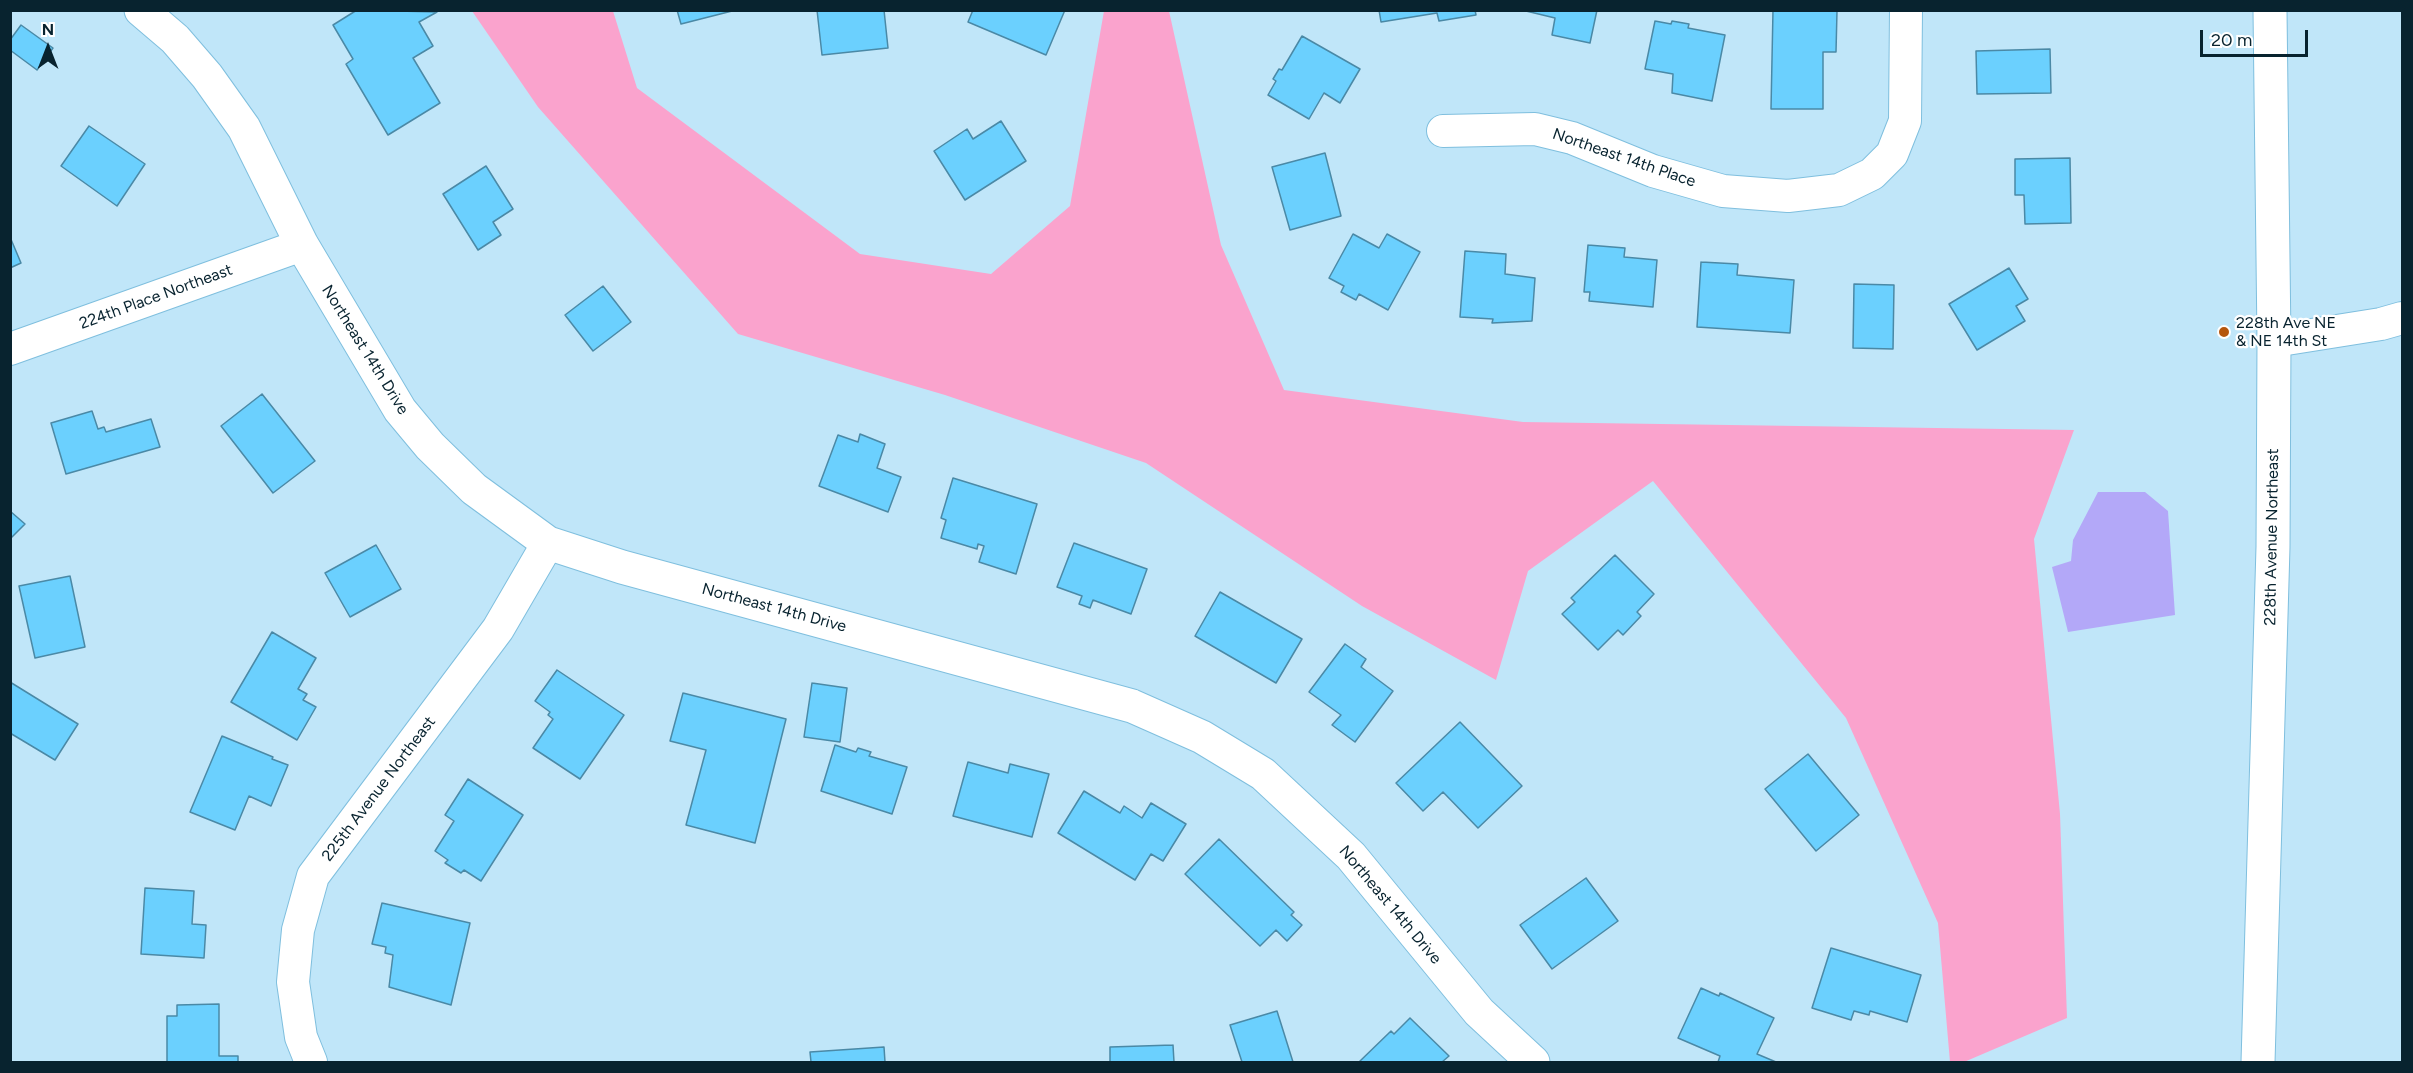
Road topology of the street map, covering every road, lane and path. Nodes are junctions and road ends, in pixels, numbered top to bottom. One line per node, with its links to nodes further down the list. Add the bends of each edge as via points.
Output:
1 (141, 10): 5 (street, Northeast 14th Drive, via 181,46 244,128)
2 (1906, 10): 4 (street, Northeast 14th Place, via 1905,121 1892,154 1872,174 1839,190 1788,196 1723,191 1653,171 1572,138 1535,129)
3 (2270, 10): 7 (street, 228th Avenue Northeast)
4 (1443, 131)
5 (302, 245): 8 (street, 224th Place Northeast); 9 (street, Northeast 14th Drive, via 400,410 474,489)
6 (2403, 318): 7 (street)
7 (2274, 341): 12 (street, 228th Avenue Northeast, via 2273,547)
8 (10, 349)
9 (548, 543): 10 (street, 225th Avenue Northeast, via 498,629 314,876 298,930 293,982 301,1037); 11 (street, Northeast 14th Drive, via 622,567 1132,706 1202,737 1263,774 1351,856 1479,1012)
10 (310, 1062)
11 (1533, 1062)
12 (2258, 1062)

